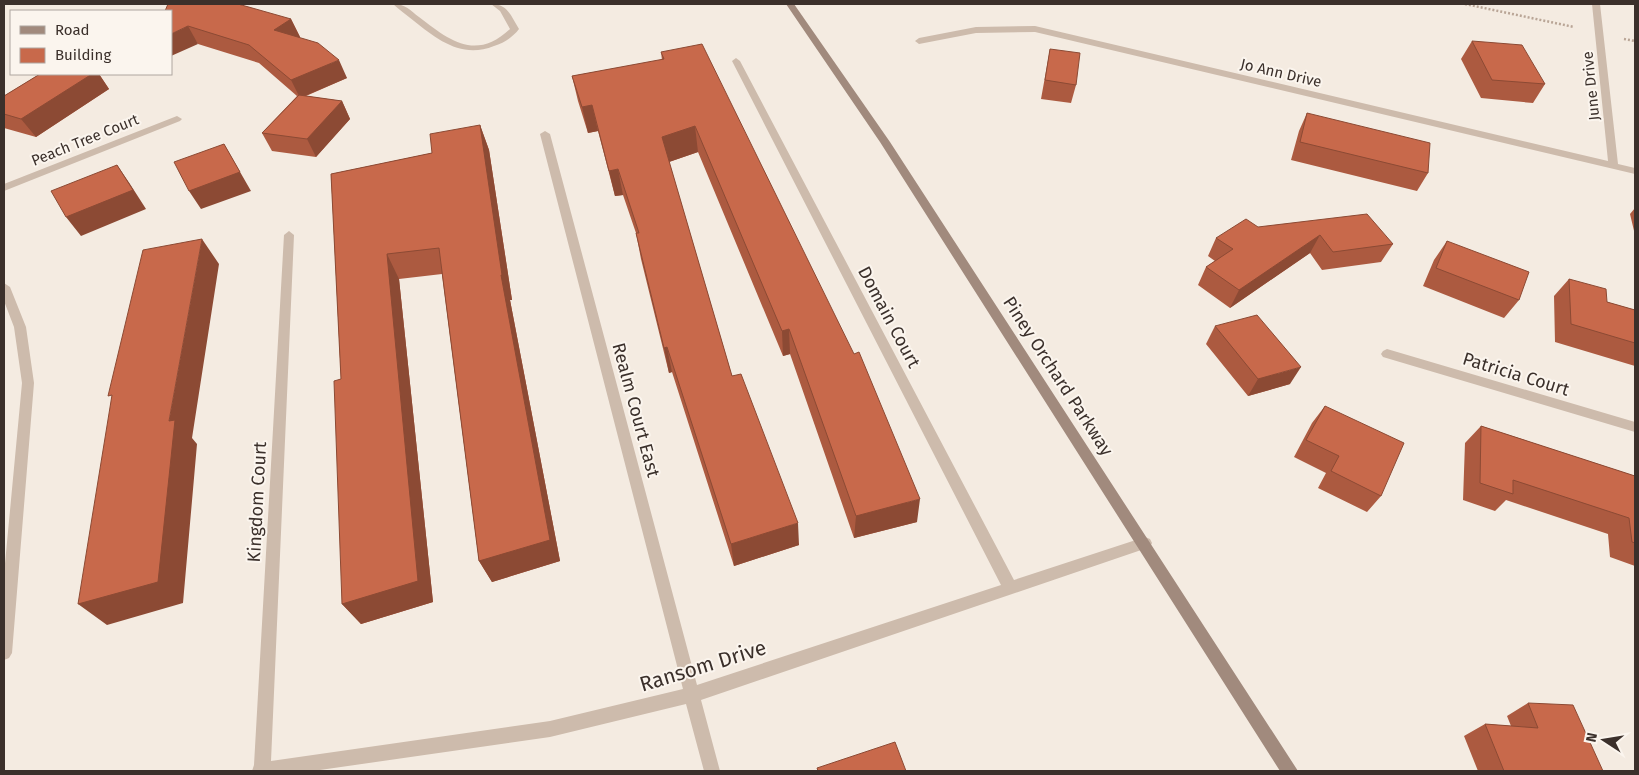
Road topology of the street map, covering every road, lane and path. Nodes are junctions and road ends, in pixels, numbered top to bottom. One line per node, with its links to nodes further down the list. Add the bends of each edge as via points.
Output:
1 (397, 4): 2 (street, via 454,45 477,48 506,39 515,29 503,9)
2 (494, 4)
3 (790, 4): 18 (main road, Piney Orchard Parkway, via 886,142)
4 (1465, 4): 6 (path)
5 (1596, 4): 6 (street, June Drive)
6 (1600, 33): 11 (street, June Drive)
7 (919, 41): 11 (street, Jo Ann Drive, via 976,30 1035,29)
8 (736, 61): 19 (street, Domain Court)
9 (176, 119): 13 (street, Peach Tree Court)
10 (545, 134): 21 (street, Realm Court East)
11 (1613, 165): 12 (street, Jo Ann Drive)
12 (1635, 171)
13 (4, 188)
14 (289, 235): 22 (street, Kingdom Court)
15 (4, 287): 20 (street, via 20,327 28,383)
16 (1388, 354): 17 (street, Patricia Court)
17 (1635, 428)
18 (1145, 544): 19 (street, Ransom Drive); 24 (main road, Piney Orchard Parkway)
19 (1011, 589): 21 (street, Ransom Drive)
20 (4, 654)
21 (692, 695): 22 (street, Ransom Drive, via 550,729); 23 (street, Realm Court East)
22 (261, 771)
23 (712, 771)
24 (1290, 771)

